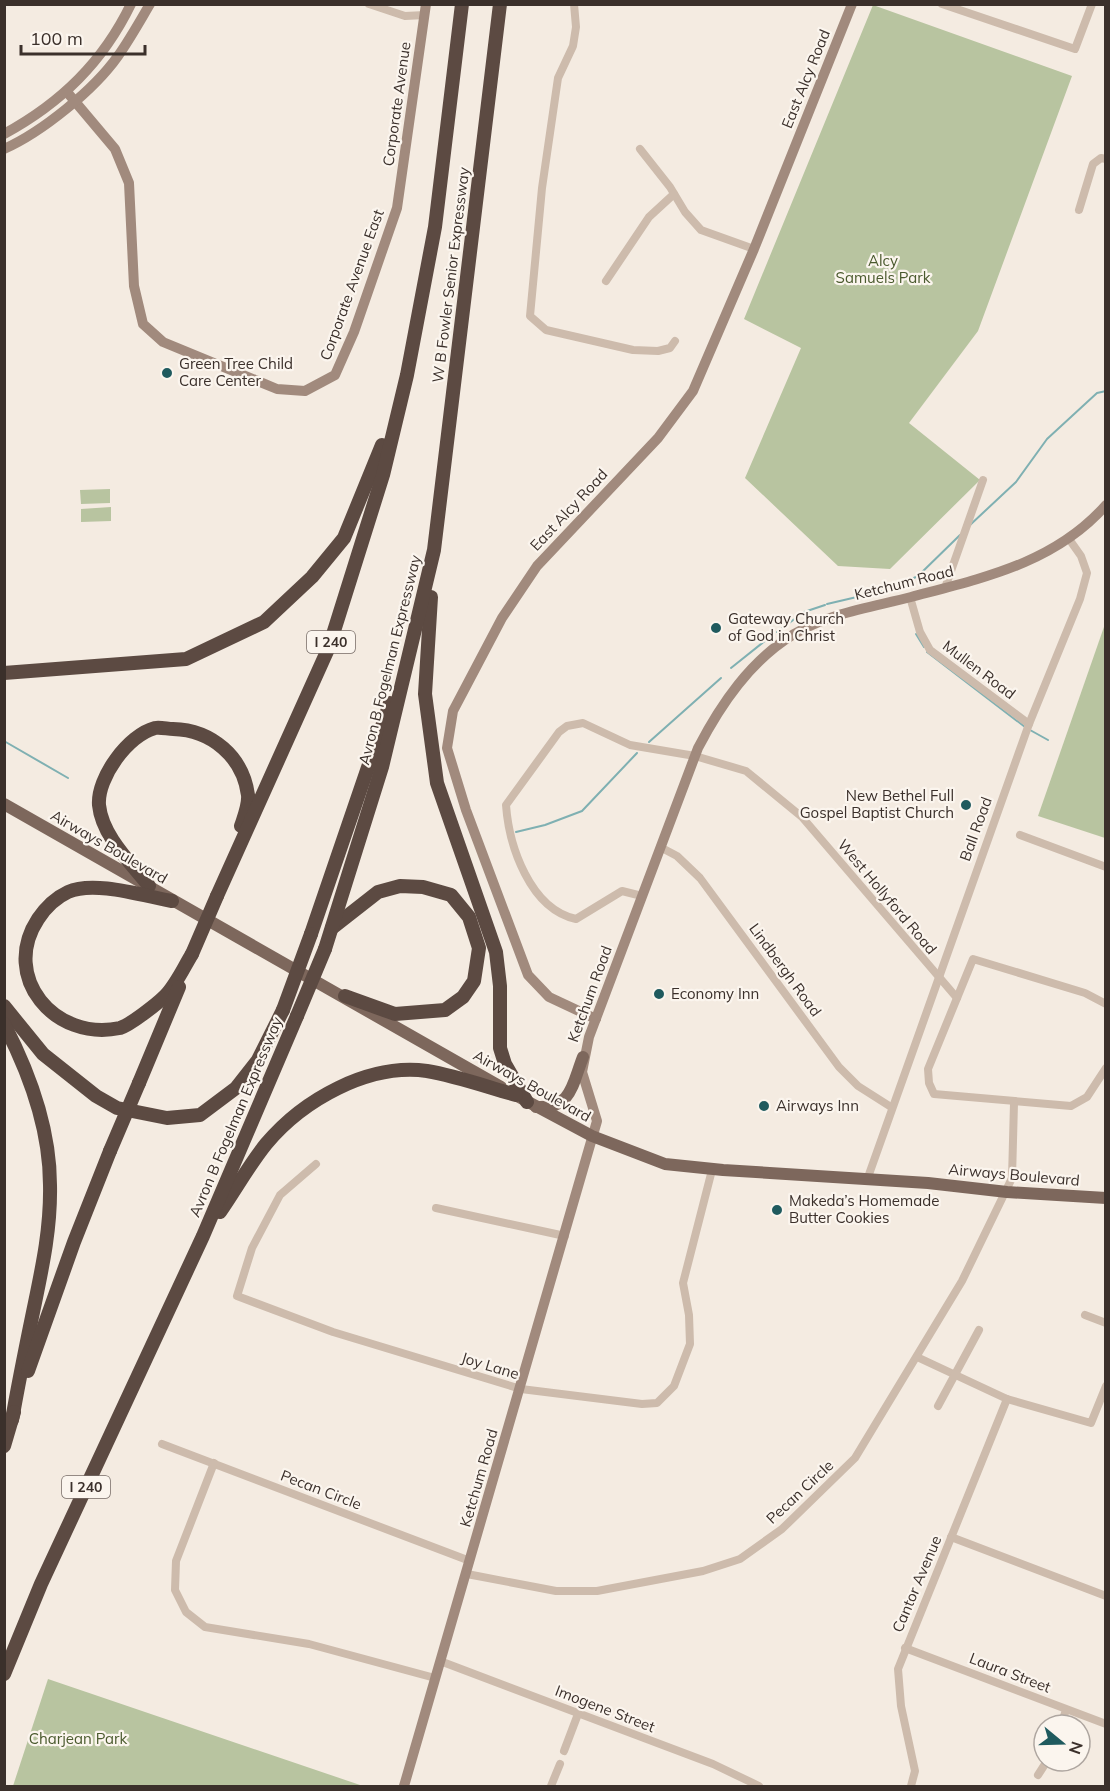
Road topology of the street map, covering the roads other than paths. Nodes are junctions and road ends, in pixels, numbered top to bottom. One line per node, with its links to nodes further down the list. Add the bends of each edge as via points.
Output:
1 (131, 4): 12 (street, via 97,62)
2 (150, 4): 13 (street, via 118,57)
3 (369, 4): 11 (street, via 405,16)
4 (462, 4): 24 (highway, W B Fowler Senior Expressway / I 240, via 435,226)
5 (500, 4): 28 (highway, W B Fowler Senior Expressway / I 240)
6 (574, 4): 23 (street, via 573,45 558,78 542,188 530,316 546,330 633,350 658,351 670,348)
7 (852, 4): 21 (street, East Alcy Road)
8 (942, 4): 10 (street)
9 (1092, 4): 10 (street, via 1075,49)
10 (957, 8)
11 (426, 10): 19 (street, Corporate Avenue)
12 (67, 92): 13 (street, Corporate Avenue East); 14 (street)
13 (75, 101): 15 (street); 19 (street, Corporate Avenue East, via 115,149 129,183 134,286 143,324 163,342 277,388 305,391 335,375)
14 (4, 134)
15 (4, 149)
16 (640, 149): 18 (street)
17 (1106, 159): 20 (street, via 1094,164)
18 (674, 195): 21 (street, via 701,230); 22 (street, via 648,217)
19 (397, 208)
20 (1078, 210)
21 (754, 249): 50 (street, East Alcy Road, via 693,391 658,438 537,566 502,618 453,711 447,748 528,975 549,997)
22 (606, 281)
23 (675, 341)
24 (407, 375): 32 (highway, via 344,538 312,577 264,622 186,659); 38 (highway, I 240, via 383,475 329,647)
25 (983, 480): 29 (street)
26 (1106, 505): 27 (street)
27 (1069, 539): 29 (street, Ketchum Road, via 1011,569); 33 (street, Ball Road, via 1082,556 1087,573)
28 (434, 550): 31 (highway, Avron B Fogelman Expressway / I 240); 54 (highway, via 425,694 437,783 496,952 501,986 500,1048)
29 (945, 588): 30 (street, Ketchum Road)
30 (910, 597): 33 (street, Mullen Road, via 920,632 930,650); 34 (street, Ketchum Road, via 826,619 794,634 747,674 720,707)
31 (410, 653): 43 (highway, Avron B Fogelman Expressway / I 240, via 382,767); 49 (highway, bridge, via 283,1010 258,1060 236,1088 200,1115 167,1118 117,1108 43,1054)
32 (4, 673)
33 (1028, 728): 45 (street, Ball Road)
34 (695, 756): 37 (street, Ketchum Road); 41 (street, West Hollyford Road, via 630,745 595,728 574,723 559,732 506,805 517,854 527,876 536,891 563,914 581,917 622,891); 45 (street, West Hollyford Road, via 746,771 788,804)
35 (4, 804): 40 (main road, Airways Boulevard)
36 (1020, 835): 39 (street)
37 (660, 847): 41 (street, Ketchum Road); 56 (street, Lindbergh Road, via 677,856 700,878 839,1066 858,1086)
38 (230, 867): 40 (highway, via 249,798 243,771 225,748 210,738 190,729 155,728 125,747 105,776 99,805 109,834); 44 (highway, I 240, bridge)
39 (1106, 867)
40 (149, 886): 42 (main road, Airways Boulevard)
41 (642, 896): 50 (street, Ketchum Road)
42 (172, 902): 44 (highway, via 93,887 69,891 49,904 25,943 31,985 39,1003 71,1026 94,1031 123,1027 166,996); 46 (main road, Airways Boulevard)
43 (332, 928): 46 (highway, via 378,892 400,886 423,887 451,895 469,917 479,948 474,981 463,997 445,1010 395,1014); 64 (highway, Avron B Fogelman Expressway / I 240, bridge)
44 (192, 954): 75 (highway, I 240, bridge, via 74,1242)
45 (939, 981): 47 (street, West Hollyford Road); 56 (street, Ball Road)
46 (345, 996): 54 (main road, Airways Boulevard)
47 (957, 998): 48 (street, via 973,959 1085,993); 55 (street, via 928,1069 934,1094)
48 (1106, 1004)
49 (4, 1006)
50 (596, 1019): 52 (street, Ketchum Road)
51 (4, 1024): 75 (highway, via 24,1062 36,1098 51,1185 46,1253)
52 (583, 1057): 54 (main road, via 567,1098 558,1106); 57 (street, Ketchum Road, via 582,1072 597,1121)
53 (1106, 1068): 55 (street, via 1087,1097 1071,1106)
54 (526, 1101): 57 (main road, Airways Boulevard); 64 (highway, via 427,1071 399,1071 349,1084 307,1107 281,1127)
55 (1014, 1103): 61 (street, Pecan Circle, via 1012,1178)
56 (891, 1107): 60 (street, Ball Road)
57 (592, 1137): 59 (main road, Airways Boulevard, via 659,1162); 65 (street, Ketchum Road)
58 (316, 1164): 72 (street, Joy Lane, via 280,1194 252,1248 237,1296 333,1332)
59 (712, 1170): 60 (main road, Airways Boulevard); 72 (street, Joy Lane, via 683,1283 690,1344 674,1386 657,1403 642,1404)
60 (867, 1180): 61 (main road, Airways Boulevard)
61 (1007, 1192): 62 (main road, Airways Boulevard); 69 (street, Pecan Circle, via 962,1281)
62 (1106, 1198)
63 (436, 1208): 65 (street)
64 (203, 1236): 85 (highway, Avron B Fogelman Expressway / I 240, via 41,1584)
65 (565, 1236): 72 (street, Ketchum Road)
66 (1085, 1316): 67 (street)
67 (1106, 1323)
68 (979, 1330): 70 (street)
69 (917, 1357): 70 (street); 81 (street, Pecan Circle, via 855,1458 782,1529 740,1559 703,1571 597,1591 556,1591)
70 (954, 1375): 73 (street); 74 (street)
71 (1106, 1386): 73 (street, via 1091,1423)
72 (520, 1389): 80 (street, Ketchum Road)
73 (1007, 1400): 79 (street, Cantor Avenue)
74 (938, 1406)
75 (12, 1420): 77 (highway, I 240)
76 (162, 1444): 78 (street, Pecan Circle)
77 (4, 1446)
78 (214, 1463): 80 (street, Pecan Circle); 86 (street, via 176,1561 175,1590 186,1612 205,1627 309,1644)
79 (951, 1537): 82 (street); 83 (street, Cantor Avenue)
80 (470, 1561): 81 (street, Ketchum Road)
81 (467, 1574): 84 (street, Ketchum Road)
82 (1106, 1596)
83 (905, 1648): 87 (street, Laura Street); 96 (street, Cantor Avenue, via 898,1669 901,1706 915,1771)
84 (440, 1661): 86 (street, Ketchum Road); 89 (street, Imogene Street)
85 (4, 1674)
86 (435, 1678): 93 (street, Ketchum Road)
87 (1066, 1710): 88 (street); 90 (street, Laura Street)
88 (1065, 1713)
89 (578, 1714): 91 (street); 95 (street, Imogene Street, via 713,1764)
90 (1106, 1724)
91 (564, 1751)
92 (560, 1764): 94 (street)
93 (404, 1786)
94 (551, 1786)
95 (759, 1786)
96 (911, 1786)

